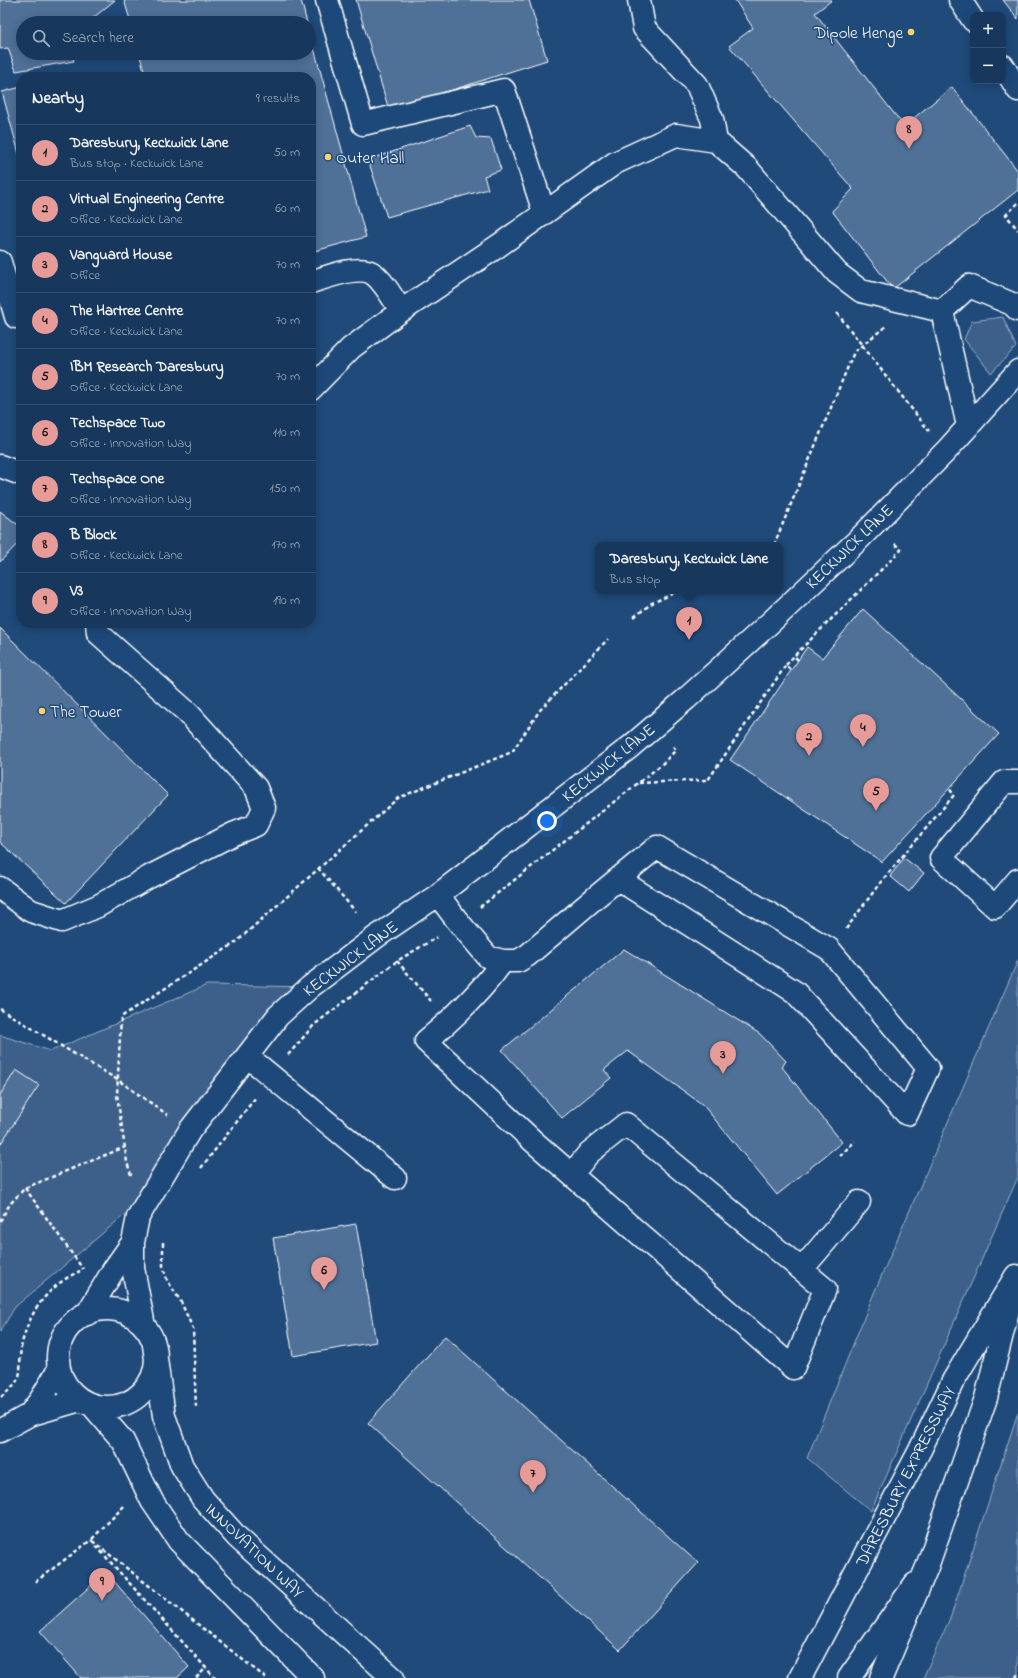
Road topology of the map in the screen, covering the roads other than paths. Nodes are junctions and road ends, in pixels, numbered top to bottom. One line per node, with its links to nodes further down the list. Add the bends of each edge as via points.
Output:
1 (327, 0): 8 (street, via 362,124 504,90)
2 (639, 0): 7 (street, via 644,28 697,85 712,119)
3 (960, 0): 4 (street)
4 (970, 15)
5 (1006, 71): 6 (street)
6 (1018, 90)
7 (716, 141): 8 (street, via 676,135 615,163); 15 (street, via 747,168 837,273 861,291)
8 (544, 212): 14 (street)
9 (0, 262): 12 (street)
10 (316, 281): 14 (street, via 358,270 372,274 384,285)
11 (0, 302): 16 (street)
12 (16, 309)
13 (1018, 310): 15 (street, via 1012,304 969,286)
14 (401, 311): 18 (street, via 351,348)
15 (942, 311): 19 (street)
16 (16, 315)
17 (1018, 371): 19 (street, KECKWICK LANE)
18 (316, 384)
19 (968, 426): 27 (street, KECKWICK LANE, via 858,540 656,725)
20 (0, 466): 21 (street)
21 (16, 472)
22 (98, 628): 26 (street, via 98,632 188,713 256,788 264,808 256,825 149,877 98,906 62,921 31,911)
23 (1018, 782): 25 (street, via 1004,782 941,858 995,907)
24 (618, 879): 24 (street, via 657,847 829,949 928,1068 907,1114 795,992); 28 (street, via 528,955 518,961)
25 (1018, 880)
26 (0, 888)
27 (438, 895): 28 (street, via 488,957); 29 (street, KECKWICK LANE, via 376,937 310,987 278,1016)
28 (503, 961): 30 (street, via 488,983 426,1041 532,1141)
29 (247, 1056): 31 (street); 33 (street, KECKWICK LANE, via 190,1130 138,1217)
30 (572, 1174): 34 (street, via 589,1153 626,1124); 34 (street, via 793,1368 825,1288)
31 (395, 1178)
32 (859, 1202): 34 (street)
33 (132, 1242): 36 (street, KECKWICK LANE); 37 (street, KECKWICK LANE, via 132,1268)
34 (802, 1269)
35 (1017, 1273): 42 (street, DARESBURY EXPRESSWAY, via 986,1398); 45 (street, DARESBURY EXPRESSWAY, via 953,1381 920,1450)
36 (87, 1314): 37 (street, via 102,1310 132,1316); 38 (street, via 73,1323 63,1336 58,1352)
37 (149, 1336): 39 (street, via 156,1360 153,1375 146,1388 122,1405 107,1407); 44 (street, INNOVATION WAY, via 164,1416 182,1466 203,1499 237,1537)
38 (59, 1369): 39 (street, via 63,1380); 40 (street)
39 (86, 1403): 40 (street); 43 (street, via 123,1441 152,1501 178,1541)
40 (29, 1415): 41 (street)
41 (0, 1431)
42 (927, 1567): 46 (street); 47 (street, DARESBURY EXPRESSWAY)
43 (313, 1678)
44 (393, 1678)
45 (800, 1678)
46 (849, 1678)
47 (881, 1678)

